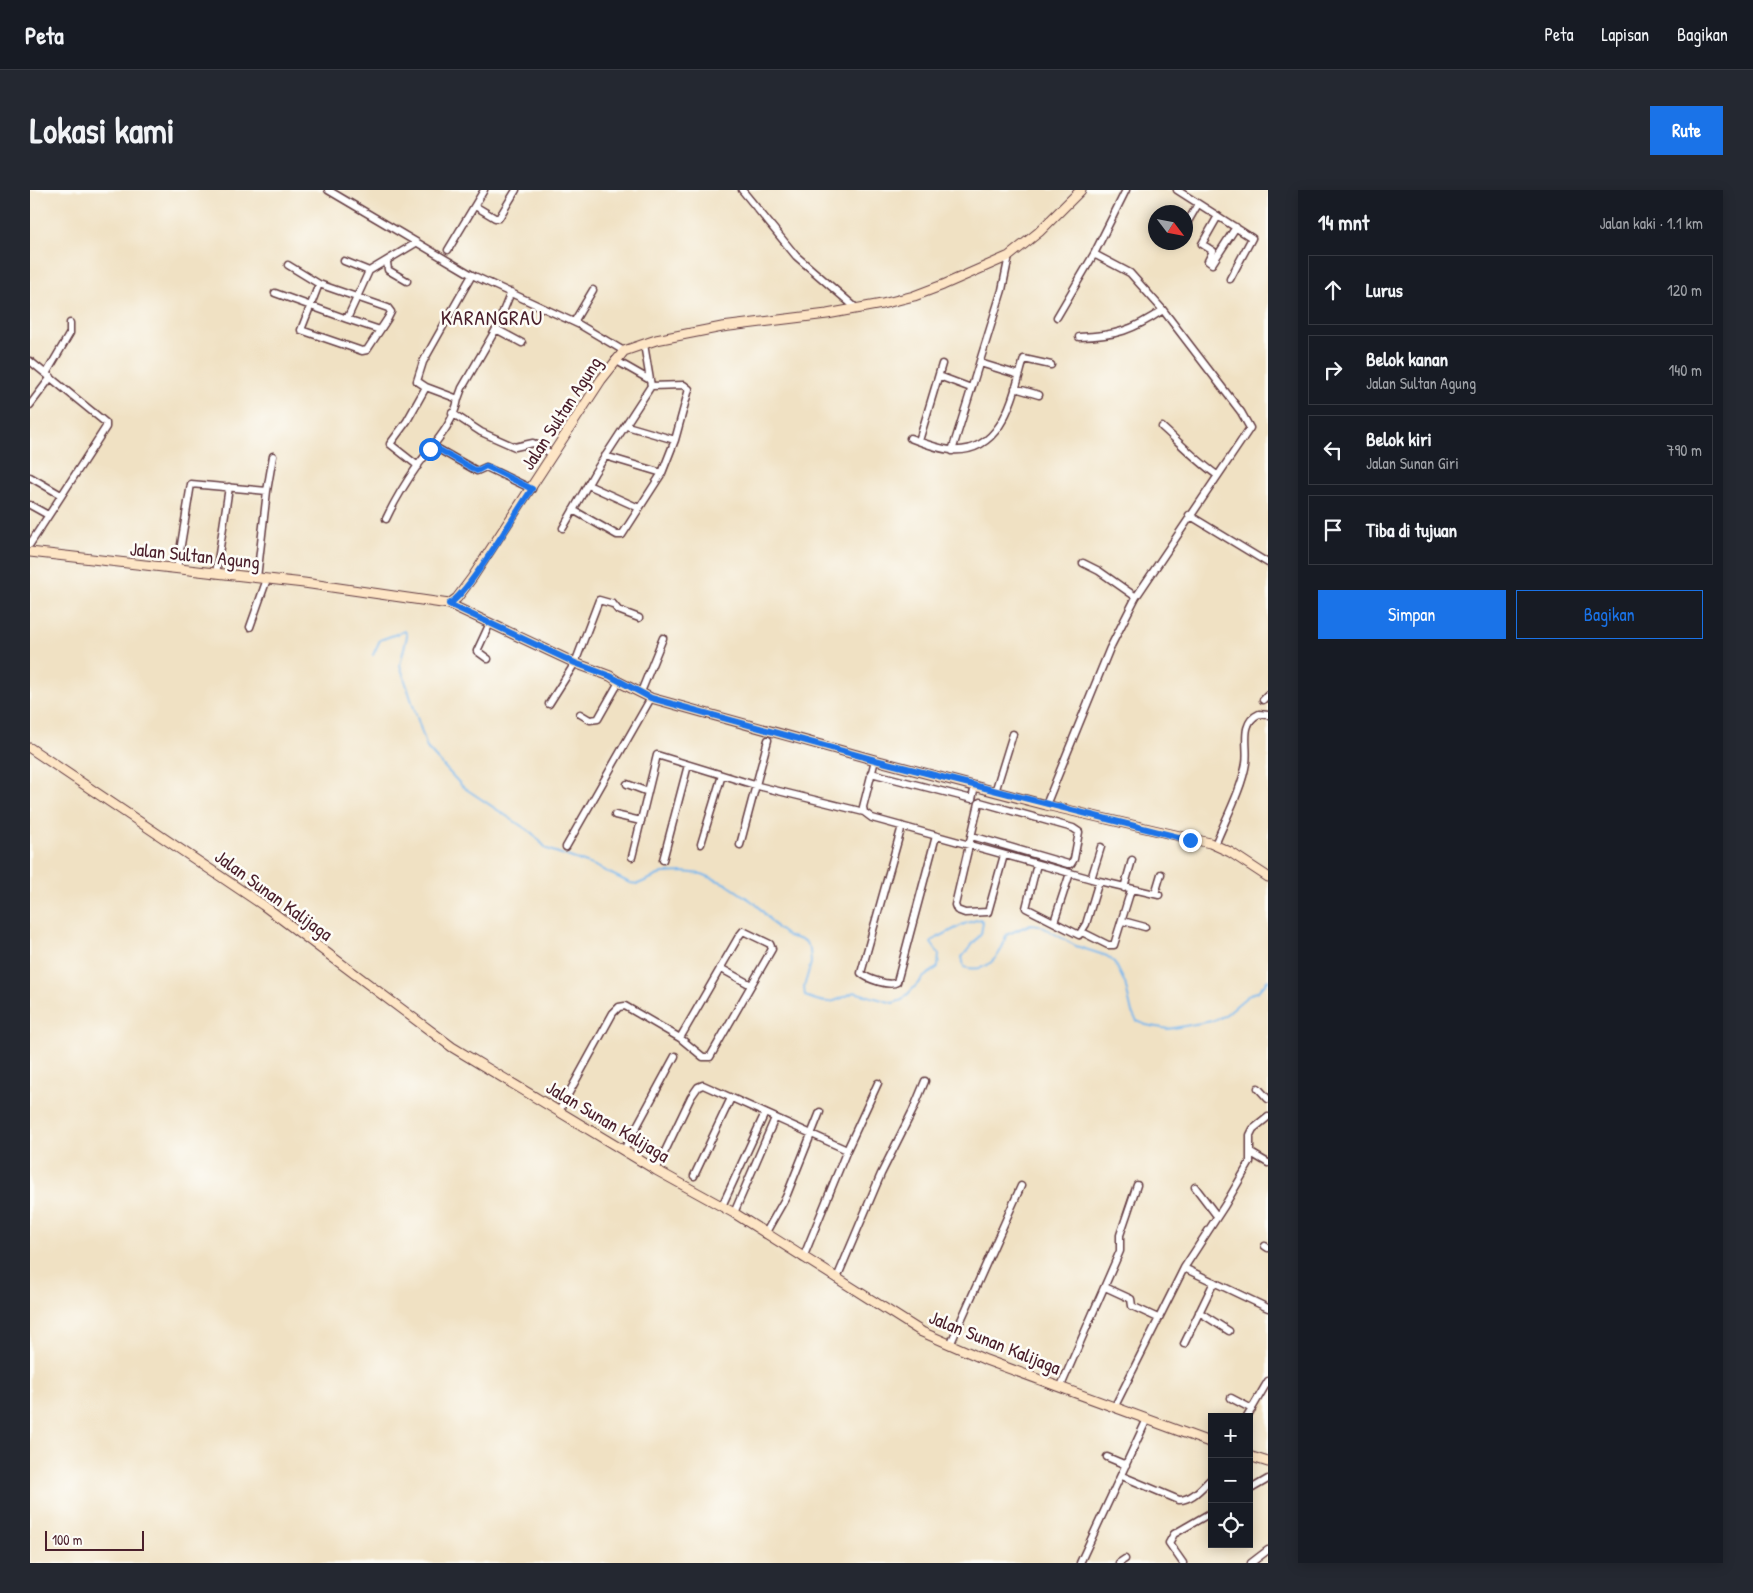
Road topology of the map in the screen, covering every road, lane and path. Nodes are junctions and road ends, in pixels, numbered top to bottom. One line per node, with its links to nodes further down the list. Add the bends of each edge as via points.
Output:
1 (328, 190): 13 (street)
2 (484, 190): 9 (street)
3 (516, 190): 9 (street, via 498,218)
4 (742, 190): 30 (street, via 791,250)
5 (1081, 190): 16 (street, Jalan Sultan Agung, via 1040,232)
6 (1126, 190): 15 (street)
7 (1177, 190): 8 (street)
8 (1198, 204): 10 (street); 11 (street)
9 (475, 206): 14 (street)
10 (1193, 213)
11 (1218, 216): 12 (street); 12 (street, via 1202,244 1213,251 1208,261 1212,264)
12 (1236, 227): 22 (street, via 1252,240)
13 (416, 242): 14 (street); 18 (street)
14 (446, 254): 21 (street)
15 (1094, 254): 31 (street, via 1130,273); 32 (street)
16 (1009, 256): 30 (street, Jalan Sultan Agung, via 914,296); 44 (street)
17 (344, 261): 20 (street)
18 (387, 262): 20 (street); 23 (street, via 388,270)
19 (288, 265): 24 (street)
20 (369, 271): 28 (street)
21 (472, 275): 26 (street); 51 (street, via 420,369 417,381)
22 (1230, 279)
23 (407, 281)
24 (319, 284): 28 (street); 29 (street)
25 (593, 290): 34 (street)
26 (511, 292): 34 (street); 36 (street)
27 (275, 293): 29 (street)
28 (358, 297): 33 (street); 37 (street, via 390,310)
29 (310, 306): 33 (street); 37 (street, via 303,331 362,352 367,350)
30 (856, 308): 40 (street, Jalan Sultan Agung, via 722,327)
31 (1163, 310): 38 (street, via 1130,330 1106,337); 70 (street, via 1249,425 1248,433)
32 (1057, 317)
33 (347, 319): 37 (street)
34 (574, 322): 41 (street)
35 (70, 323): 48 (street, via 70,333)
36 (496, 329): 39 (street); 55 (street)
37 (380, 330)
38 (1079, 337)
39 (522, 343)
40 (644, 344): 41 (street, Jalan Sultan Agung); 50 (street)
41 (624, 351): 42 (street, Jalan Sultan Agung)
42 (615, 360): 50 (street); 65 (street, Jalan Sultan Agung)
43 (30, 361): 48 (street)
44 (980, 363): 47 (street); 52 (street)
45 (942, 364): 49 (street)
46 (1051, 366): 47 (street, via 1024,359)
47 (1019, 375): 53 (street)
48 (48, 376): 56 (street); 76 (street, via 106,423 104,431)
49 (939, 376): 52 (street); 62 (street)
50 (650, 383): 58 (street); 61 (street, via 689,388)
51 (426, 387): 55 (street); 68 (street, via 390,444)
52 (971, 388): 64 (street)
53 (1015, 388): 54 (street); 64 (street, via 1006,418 988,439 973,447)
54 (1039, 395)
55 (458, 399): 57 (street)
56 (30, 406)
57 (452, 413): 63 (street); 65 (street, via 481,432 516,447 533,443)
58 (627, 426): 61 (street); 67 (street)
59 (1162, 427): 70 (street, via 1192,457)
60 (910, 438): 62 (street)
61 (675, 440): 69 (street)
62 (919, 441): 64 (street)
63 (433, 446): 68 (street); 74 (street, via 477,471 486,466)
64 (952, 450)
65 (552, 454): 74 (street, Jalan Sultan Agung)
66 (273, 456): 75 (street)
67 (605, 456): 69 (street); 72 (street)
68 (418, 466): 82 (street)
69 (662, 473): 78 (street)
70 (1217, 475): 81 (street)
71 (30, 477): 76 (street)
72 (588, 485): 78 (street); 79 (street)
73 (229, 487): 75 (street); 88 (street, via 191,484); 89 (street)
74 (532, 489): 93 (street, Jalan Sultan Agung, via 472,578)
75 (267, 491): 90 (street)
76 (61, 495): 80 (street)
77 (30, 505): 80 (street)
78 (639, 508): 79 (street, via 620,536)
79 (573, 510): 83 (street)
80 (48, 515): 84 (street)
81 (1189, 516): 87 (street); 92 (street)
82 (386, 519)
83 (563, 528)
84 (30, 544)
85 (30, 552): 88 (street, Jalan Sultan Agung)
86 (1082, 563): 92 (street)
87 (1268, 564)
88 (177, 569): 89 (street, Jalan Sultan Agung)
89 (216, 574): 90 (street, Jalan Sultan Agung)
90 (257, 578): 91 (street, Jalan Sultan Agung)
91 (268, 579): 93 (street, Jalan Sultan Agung); 96 (street)
92 (1136, 596): 118 (street, via 1110,648)
93 (449, 604): 95 (street)
94 (639, 618): 99 (street, via 598,600)
95 (490, 623): 98 (street, via 477,651); 99 (street)
96 (250, 627)
97 (663, 638): 101 (street)
98 (488, 659)
99 (575, 663): 100 (street); 103 (street)
100 (619, 682): 101 (street); 104 (street, via 598,718 590,720)
101 (641, 692): 102 (street)
102 (651, 698): 109 (street); 129 (street)
103 (549, 704)
104 (580, 714)
105 (1268, 715): 128 (street, via 1259,714 1250,722 1245,741 1245,767)
106 (1013, 734): 117 (street)
107 (768, 740): 114 (street)
108 (30, 748): 155 (street, Jalan Sunan Kalijaga, via 263,905 452,1047)
109 (875, 760): 111 (street); 115 (street)
110 (688, 766): 112 (street); 116 (street, via 657,754); 133 (street)
111 (872, 773): 115 (street, via 972,799); 119 (street)
112 (722, 776): 114 (street); 125 (street)
113 (627, 784): 116 (street)
114 (758, 786): 119 (street); 126 (street)
115 (975, 786): 117 (street)
116 (648, 792): 121 (street)
117 (995, 792): 118 (street)
118 (1046, 805): 128 (street)
119 (864, 812): 122 (street, via 872,818)
120 (615, 816): 121 (street)
121 (641, 821): 132 (street)
122 (902, 826): 123 (street); 123 (street, via 862,973 868,978 896,984)
123 (936, 836): 127 (street)
124 (972, 836): 124 (street, via 980,802 1074,828 1079,836 1073,862 1068,864); 127 (street)
125 (702, 844)
126 (740, 845)
127 (970, 845): 131 (street); 131 (street, via 955,905 960,912 988,912)
128 (1215, 846): 138 (street)
129 (566, 847)
130 (1101, 847): 139 (street)
131 (1004, 855): 135 (street)
132 (632, 857)
133 (663, 860)
134 (1132, 860): 141 (street)
135 (1036, 864): 136 (street); 143 (street, via 1026,908)
136 (1070, 873): 139 (street); 143 (street)
137 (1161, 874): 141 (street, via 1157,895)
138 (1268, 877)
139 (1092, 879): 140 (street)
140 (1099, 881): 141 (street); 145 (street)
141 (1128, 889): 142 (street)
142 (1123, 921): 144 (street); 145 (street, via 1114,945)
143 (1054, 922): 145 (street, via 1079,935)
144 (1145, 927)
145 (1082, 932)
146 (720, 968): 147 (street); 147 (street, via 739,936 744,931 749,932 770,944 772,949); 148 (street)
147 (751, 985): 148 (street, via 710,1057 703,1057)
148 (680, 1038): 155 (street, via 625,1006 619,1007)
149 (675, 1056): 163 (street)
150 (925, 1080): 180 (street)
151 (878, 1084): 164 (street)
152 (1258, 1088): 154 (street)
153 (731, 1098): 157 (street); 167 (street, via 703,1085 698,1086); 170 (street)
154 (1268, 1099)
155 (559, 1111): 163 (street, Jalan Sunan Kalijaga)
156 (820, 1112): 160 (street)
157 (765, 1113): 159 (street); 161 (street)
158 (1268, 1117): 165 (street, via 1253,1129)
159 (775, 1118): 160 (street); 162 (street)
160 (811, 1135): 164 (street); 177 (street, via 786,1197)
161 (752, 1142): 162 (street); 168 (street)
162 (762, 1147): 169 (street)
163 (624, 1150): 167 (street, Jalan Sunan Kalijaga)
164 (847, 1150): 178 (street)
165 (1250, 1152): 166 (street); 176 (street, via 1250,1162)
166 (1268, 1163)
167 (656, 1170): 174 (street, Jalan Sunan Kalijaga)
168 (739, 1170): 169 (street); 174 (street)
169 (751, 1174): 175 (street)
170 (694, 1176)
171 (1137, 1185): 182 (street, via 1121,1230 1120,1251)
172 (1021, 1186): 188 (street)
173 (1195, 1187): 176 (street)
174 (722, 1206): 175 (street, Jalan Sunan Kalijaga)
175 (734, 1213): 177 (street, Jalan Sunan Kalijaga)
176 (1217, 1216): 179 (street)
177 (765, 1234): 178 (street, Jalan Sunan Kalijaga)
178 (803, 1258): 180 (street, Jalan Sunan Kalijaga)
179 (1184, 1268): 181 (street); 185 (street)
180 (837, 1278): 188 (street, Jalan Sunan Kalijaga, via 922,1332)
181 (1214, 1282): 183 (street); 184 (street)
182 (1105, 1286): 185 (street, via 1132,1299 1135,1308); 190 (street)
183 (1268, 1308)
184 (1199, 1312): 186 (street); 187 (street)
185 (1158, 1318): 192 (street)
186 (1229, 1331)
187 (1184, 1344)
188 (950, 1345): 190 (street, Jalan Sunan Kalijaga)
189 (1268, 1381): 193 (street)
190 (1061, 1386): 192 (street, Jalan Sunan Kalijaga)
191 (1231, 1398): 193 (street)
192 (1115, 1406): 195 (street, Jalan Sunan Kalijaga)
193 (1252, 1409): 194 (street)
194 (1250, 1413)
195 (1147, 1419): 196 (street, Jalan Sunan Kalijaga); 200 (street)
196 (1208, 1442)
197 (1107, 1457): 200 (street)
198 (1253, 1457): 199 (street)
199 (1266, 1460)
200 (1126, 1465): 201 (street)
201 (1122, 1476): 203 (street, via 1179,1500 1193,1496); 207 (street)
202 (1268, 1479): 204 (street)
203 (1208, 1482)
204 (1253, 1488)
205 (1208, 1514): 208 (street, via 1170,1539)
206 (1268, 1550): 209 (street)
207 (1080, 1563)
208 (1183, 1563)
209 (1251, 1563)

